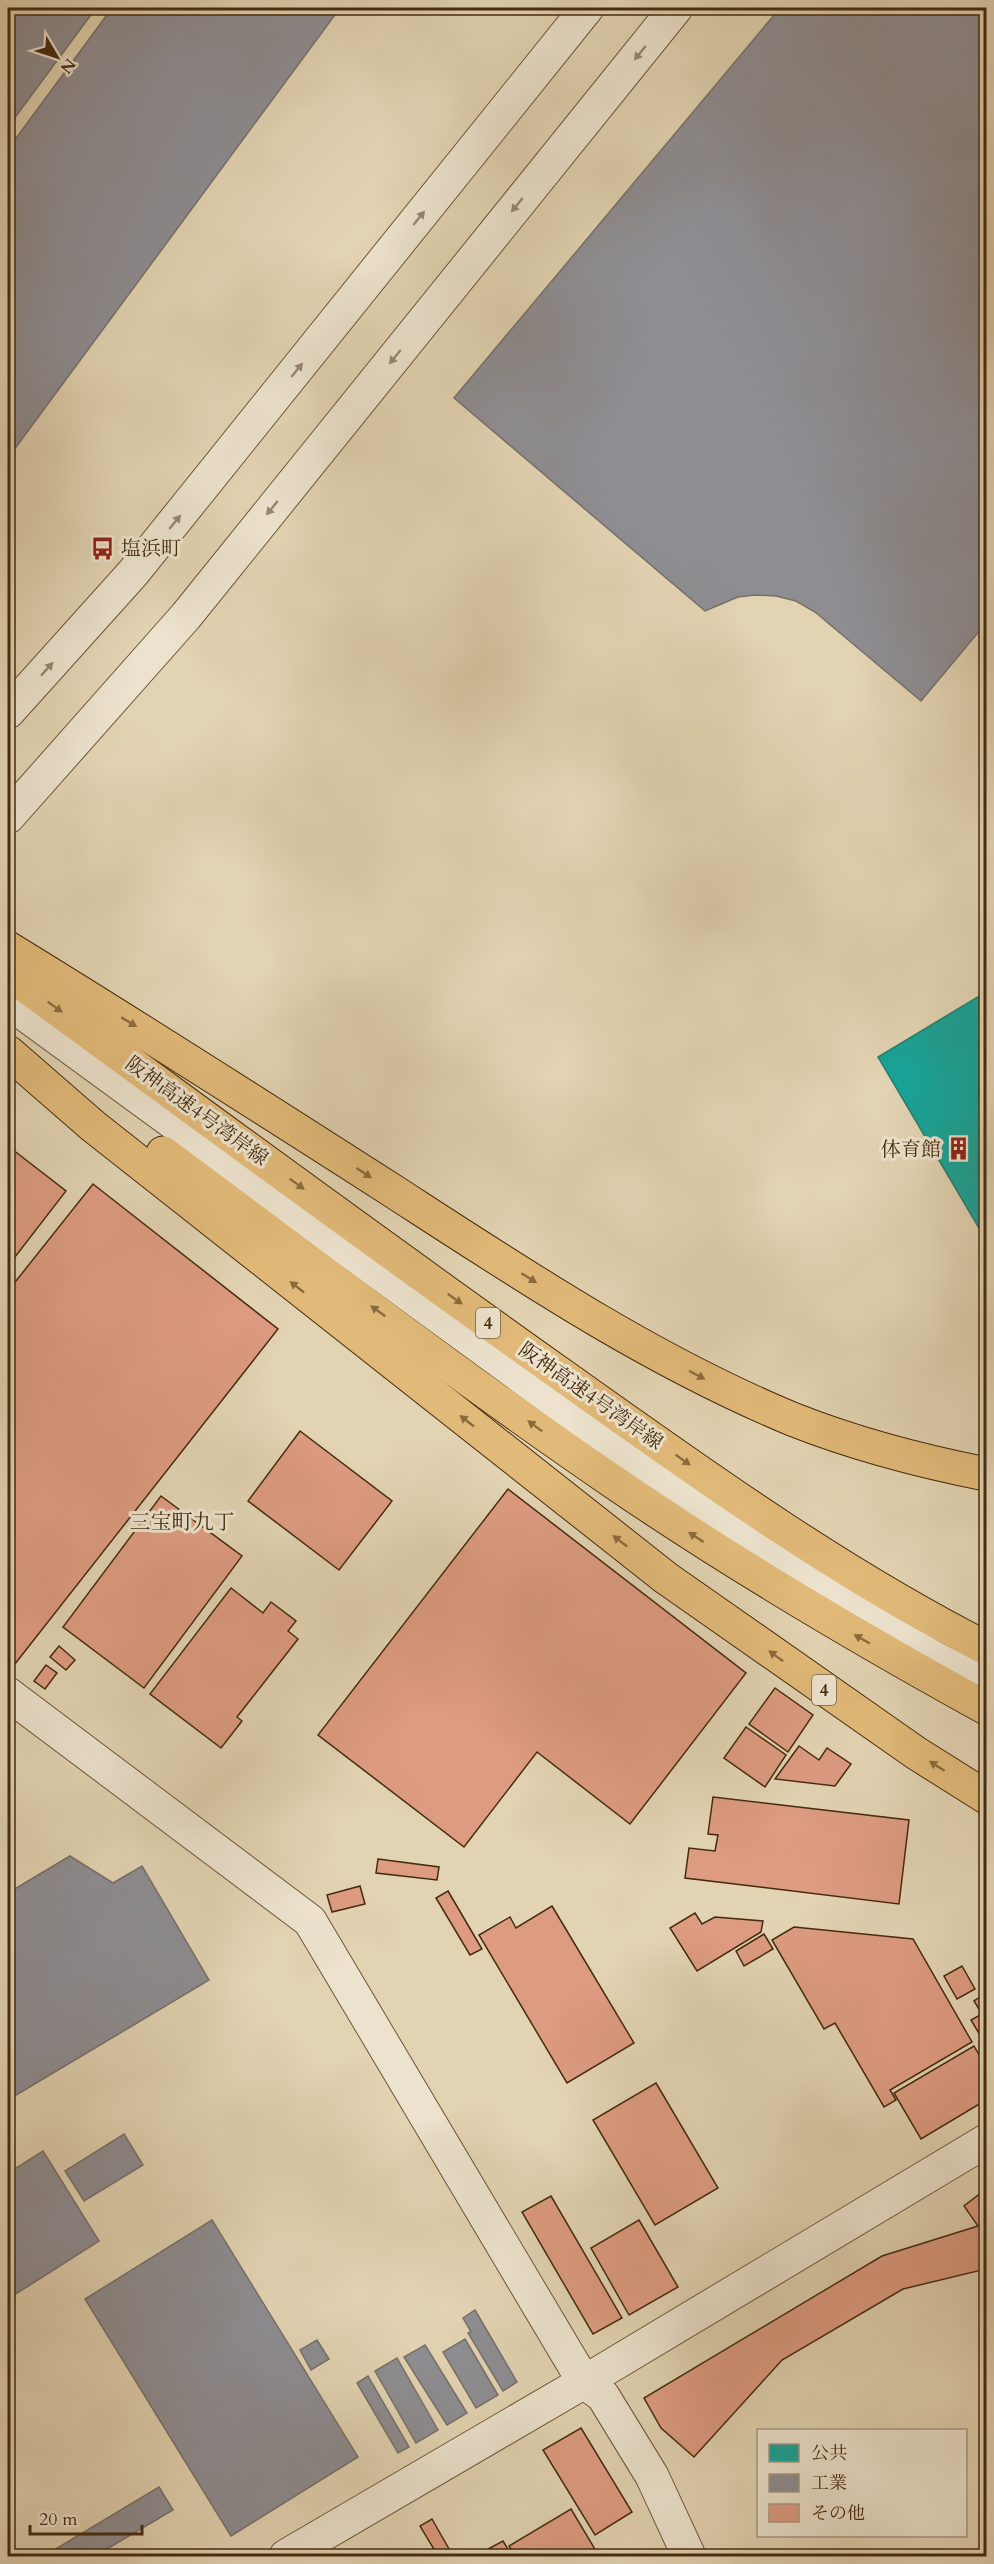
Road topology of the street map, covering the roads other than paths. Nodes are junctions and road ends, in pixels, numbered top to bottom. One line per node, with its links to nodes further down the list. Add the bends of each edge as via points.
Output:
1 (588, 8): 3 (street, one-way to 1, via 134,573)
2 (676, 8): 4 (street, one-way to 4, via 186,616)
3 (8, 712)
4 (8, 817)
5 (8, 948): 10 (highway, one-way to 10, via 498,1259 705,1380 794,1419 872,1447)
6 (8, 973): 11 (highway, 阪神高速4号湾岸線 / 4, one-way to 11, via 421,1275 780,1527)
7 (8, 1002): 12 (street, via 750,1544 936,1659)
8 (8, 1039): 14 (highway, one-way to 8, via 830,1620 614,1483)
9 (8, 1052): 15 (highway, 4, one-way to 9, via 916,1753 666,1578 93,1126)
10 (987, 1474)
11 (987, 1648)
12 (987, 1683)
13 (8, 1694): 17 (street, via 310,1921)
14 (987, 1708)
15 (987, 1797)
16 (987, 2141): 17 (street)
17 (584, 2382): 18 (street); 19 (street, via 603,2396 646,2466)
18 (285, 2556)
19 (689, 2556)

